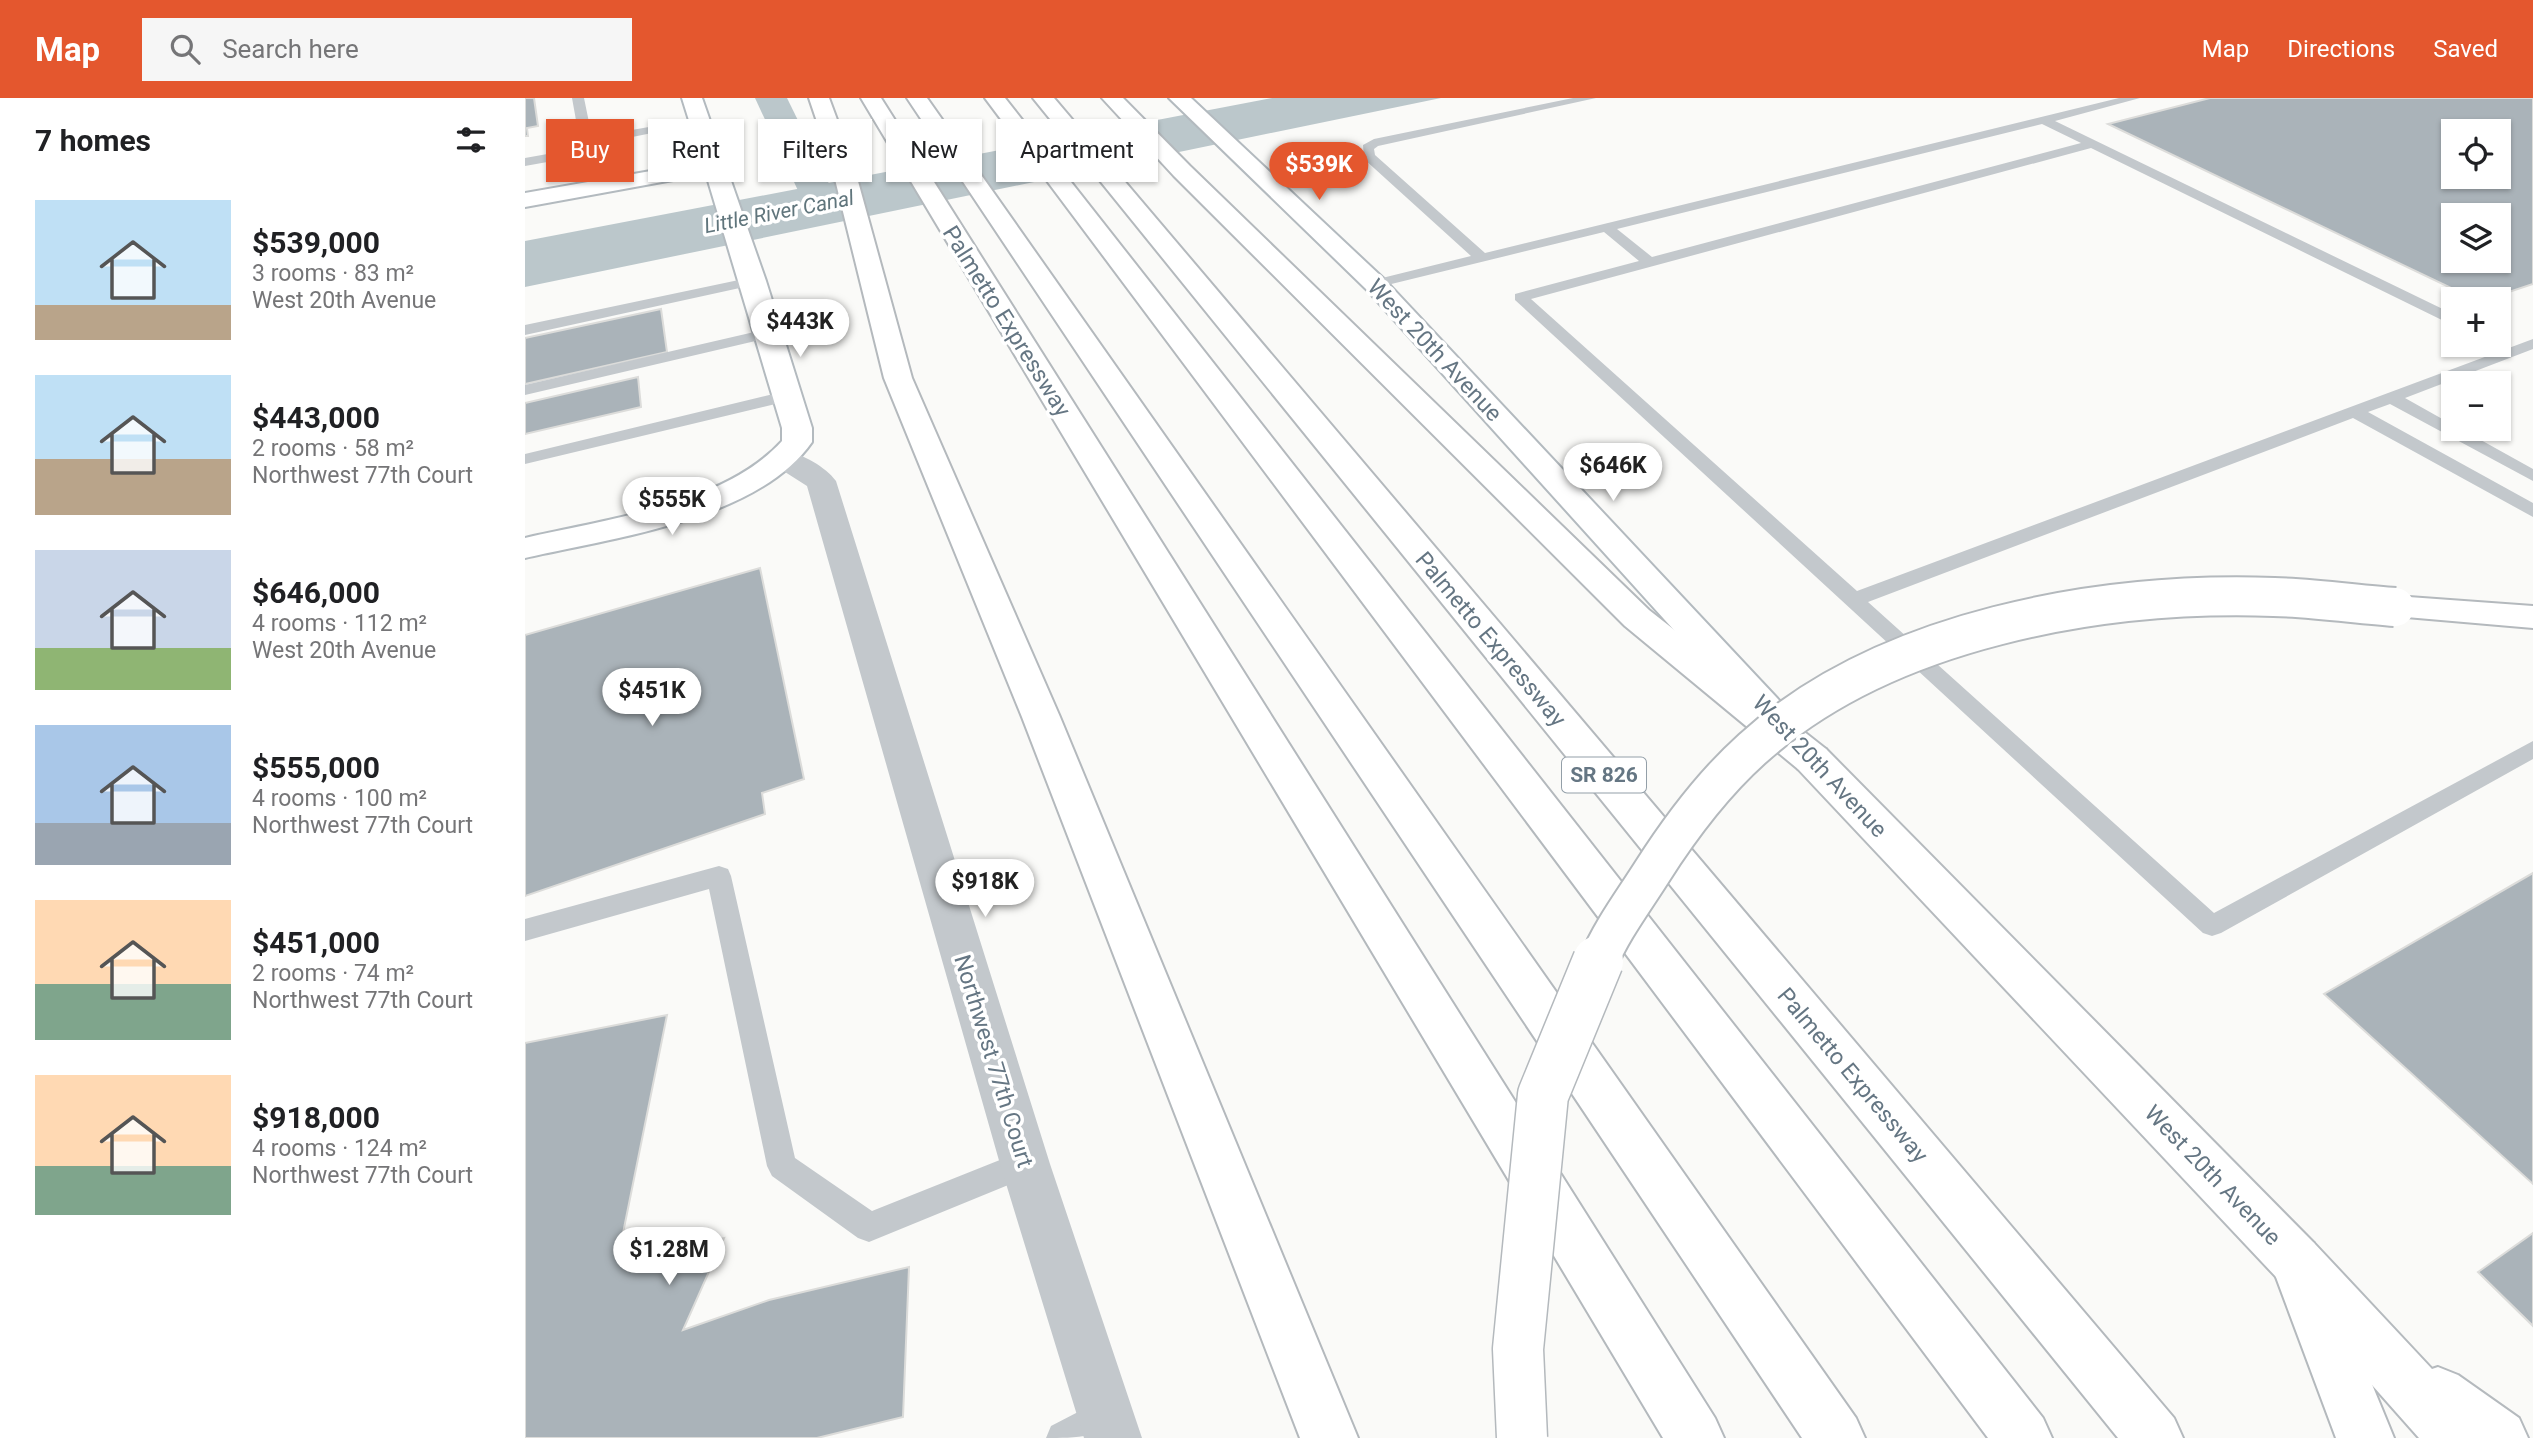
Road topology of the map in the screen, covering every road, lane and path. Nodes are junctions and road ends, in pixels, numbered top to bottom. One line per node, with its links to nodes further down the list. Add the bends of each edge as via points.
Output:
1 (578, 98): 12 (lane)
2 (692, 98): 13 (main road)
3 (819, 98): 54 (main road, via 842,163 898,378 1041,717)
4 (871, 98): 56 (main road, Palmetto Expressway)
5 (918, 98): 57 (main road)
6 (995, 98): 52 (main road)
7 (1043, 98): 58 (main road, Palmetto Expressway / SR 826)
8 (1179, 98): 25 (main road, West 20th Avenue)
9 (1590, 98): 22 (lane, via 1367,148 1369,156)
10 (2134, 98): 14 (lane)
11 (1116, 102): 46 (main road, via 1637,618)
12 (582, 119)
13 (700, 119)
14 (2043, 120): 15 (lane); 21 (lane)
15 (2092, 144): 23 (lane); 26 (lane)
16 (546, 158): 17 (lane)
17 (525, 162)
18 (648, 178): 20 (main road)
19 (720, 182): 24 (main road)
20 (525, 200)
21 (1605, 226): 22 (lane); 23 (lane)
22 (1481, 257): 25 (lane)
23 (1650, 262): 43 (lane, via 1520,298)
24 (753, 281): 27 (lane); 28 (main road)
25 (1375, 284): 46 (main road, West 20th Avenue)
26 (2441, 314)
27 (525, 330)
28 (767, 334): 34 (lane); 35 (main road)
29 (2533, 344): 30 (lane)
30 (2511, 346)
31 (2511, 348): 33 (lane)
32 (2482, 357): 36 (lane)
33 (2533, 359)
34 (525, 390)
35 (786, 396): 38 (lane); 39 (main road, via 798,436)
36 (2391, 397): 37 (lane); 40 (lane)
37 (2354, 411): 41 (lane); 43 (lane)
38 (525, 459)
39 (785, 459): 42 (main road, via 758,479 715,498); 48 (street, Northwest 77th Court, via 821,481)
40 (2533, 476)
41 (2533, 511)
42 (525, 548)
43 (1853, 600): 45 (lane, via 2212,926)
44 (2533, 617): 55 (main road, bridge, via 2273,597 2155,600 2060,611 1949,639 1836,688 1752,749 1682,825 1603,950 1543,1094 1518,1349)
45 (2533, 749)
46 (1812, 758): 49 (main road, West 20th Avenue)
47 (525, 930): 48 (lane, via 719,876 782,1166 869,1227)
48 (1025, 1164): 51 (street, Northwest 77th Court)
49 (2296, 1261): 50 (main road, West 20th Avenue); 59 (main road)
50 (2372, 1348): 60 (main road, West 20th Avenue); 61 (main road)
51 (1109, 1426): 53 (lane)
52 (2014, 1426)
53 (1063, 1438)
54 (1329, 1438)
55 (1522, 1438)
56 (1695, 1438)
57 (1836, 1438)
58 (2154, 1438)
59 (2365, 1438)
60 (2457, 1438)
61 (2499, 1438)

